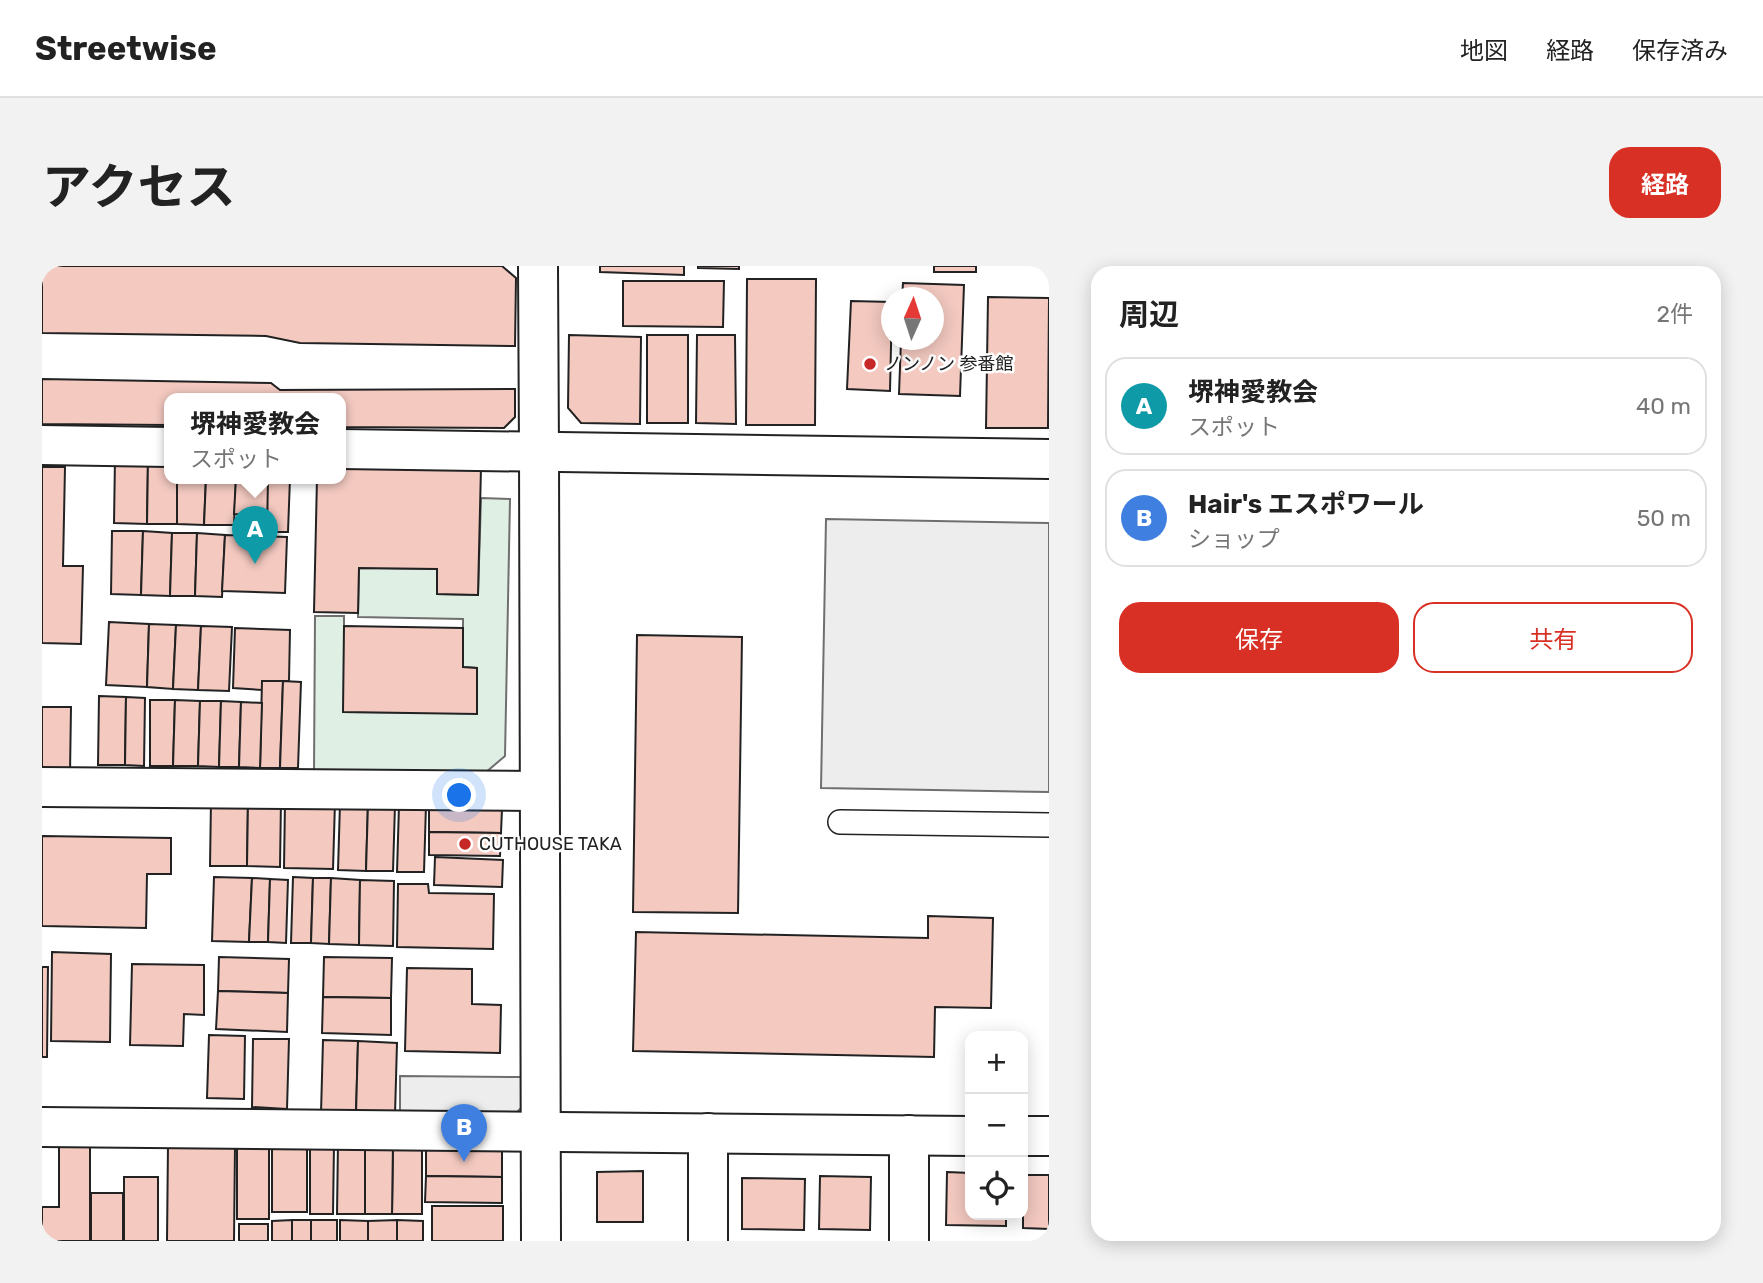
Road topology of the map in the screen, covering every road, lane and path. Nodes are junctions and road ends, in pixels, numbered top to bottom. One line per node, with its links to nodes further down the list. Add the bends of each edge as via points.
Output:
1 (538, 266): 5 (street)
2 (42, 445): 3 (street)
3 (164, 447)
4 (346, 449): 5 (street)
5 (539, 451): 6 (street); 8 (street)
6 (1049, 459)
7 (42, 787): 8 (street)
8 (539, 790): 12 (street)
9 (840, 822): 10 (lane)
10 (1049, 825)
11 (42, 1127): 12 (street)
12 (540, 1132): 13 (street); 18 (street)
13 (708, 1133): 14 (street); 19 (street)
14 (909, 1135): 15 (street); 20 (street)
15 (965, 1136)
16 (1028, 1136): 17 (street)
17 (1049, 1136)
18 (541, 1241)
19 (708, 1241)
20 (909, 1241)

